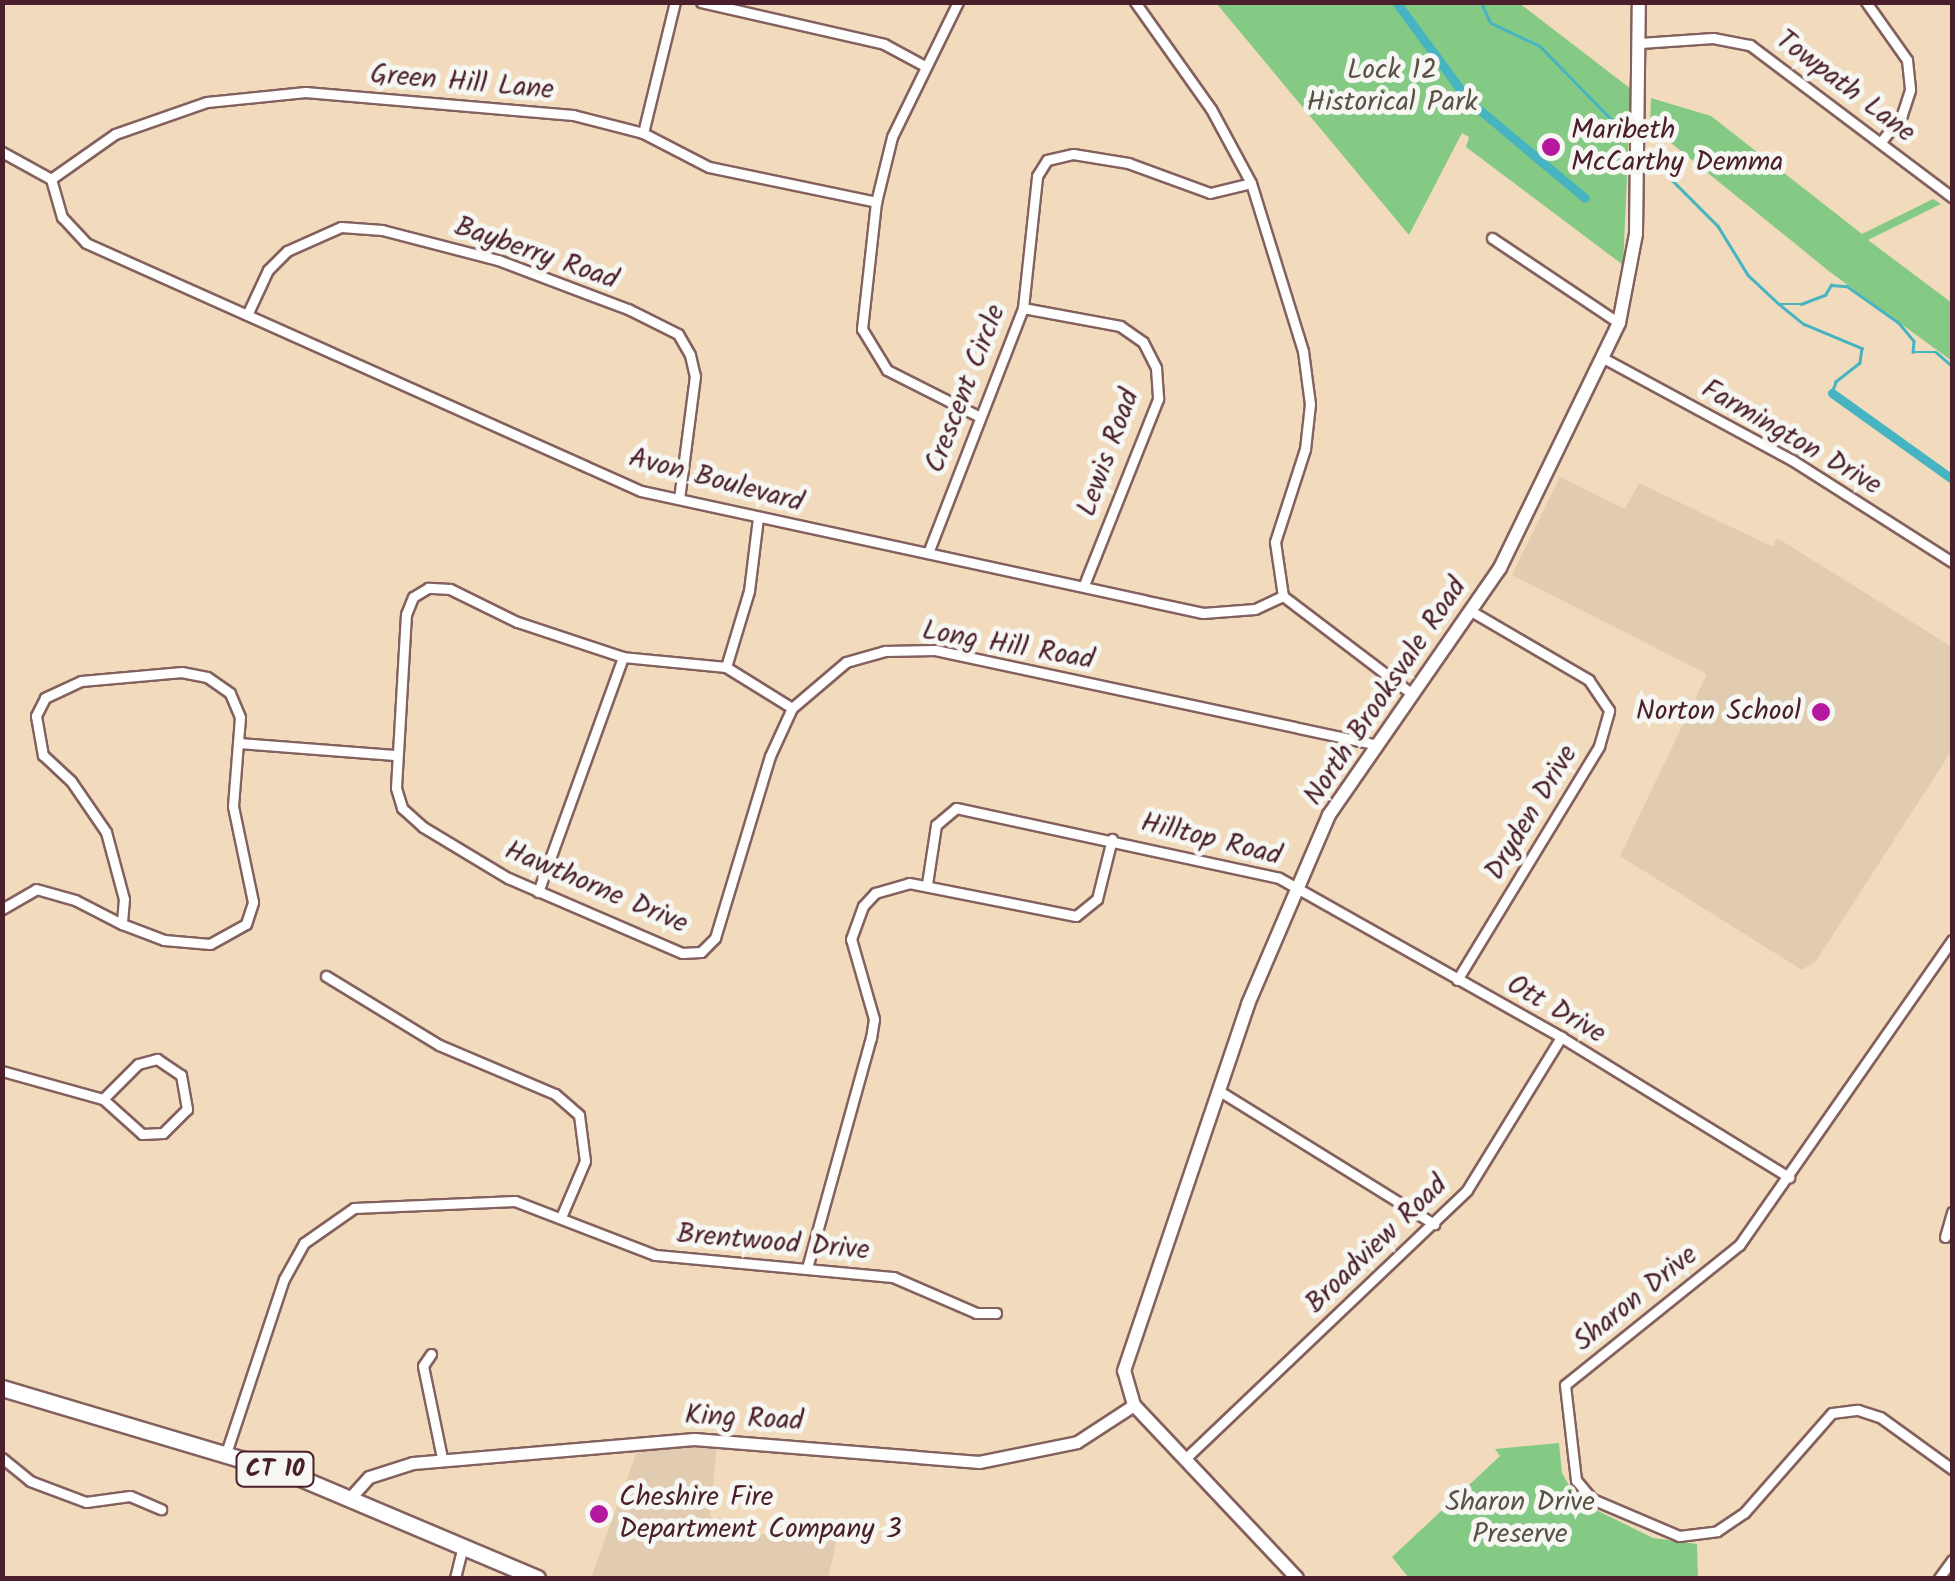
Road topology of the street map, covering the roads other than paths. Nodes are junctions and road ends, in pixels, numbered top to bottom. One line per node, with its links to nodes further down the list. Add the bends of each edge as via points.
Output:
1 (675, 2): 9 (street)
2 (701, 2): 8 (street, via 884,44)
3 (958, 2): 8 (street)
4 (1135, 2): 13 (street, via 1212,108)
5 (1639, 2): 7 (main road, North Brooksvale Road)
6 (1866, 2): 10 (street, via 1907,60 1902,115)
7 (1640, 43): 10 (street, Towpath Lane, via 1713,38 1750,45); 19 (main road, North Brooksvale Road, via 1636,234)
8 (923, 64): 15 (street, via 892,137)
9 (643, 133): 12 (street, Green Hill Lane, via 574,115 262,92 207,102 115,134); 15 (street, Green Hill Lane, via 709,167)
10 (1881, 142): 14 (street, Towpath Lane)
11 (2, 152): 12 (street)
12 (50, 179): 18 (street, Avon Boulevard, via 62,218 86,244)
13 (1251, 183): 17 (street, Crescent Circle, via 1210,192 1128,162 1072,154 1048,160 1037,176); 27 (street, via 1283,272 1310,404 1305,449 1275,542)
14 (1952, 197)
15 (876, 202): 21 (street, via 862,313 869,350 908,384)
16 (1492, 238): 19 (street)
17 (1023, 308): 21 (street, Crescent Circle); 26 (street, Lewis Road, via 1120,326 1143,342 1156,368 1158,399)
18 (247, 315): 22 (street, Avon Boulevard, via 641,490); 22 (street, Bayberry Road, via 268,270 287,251 341,227 382,230 498,260 628,309 678,334 690,355 695,376)
19 (1619, 323): 20 (main road, North Brooksvale Road)
20 (1604, 360): 25 (street, Farmington Drive, via 1792,460); 28 (main road, North Brooksvale Road)
21 (978, 416): 24 (street, Crescent Circle)
22 (679, 499): 23 (street, Avon Boulevard)
23 (758, 518): 24 (street, Avon Boulevard); 30 (street, via 750,591)
24 (928, 553): 26 (street, Avon Boulevard)
25 (1952, 562)
26 (1084, 585): 27 (street, Avon Boulevard, via 1204,613 1243,612)
27 (1283, 596): 31 (street)
28 (1472, 611): 31 (main road, North Brooksvale Road); 44 (street, Dryden Drive, via 1589,680 1608,710 1599,746)
29 (623, 656): 30 (street); 35 (street, via 518,622 450,589 428,588 413,597 406,614); 39 (street)
30 (726, 667): 32 (street)
31 (1411, 693): 34 (main road, North Brooksvale Road)
32 (792, 708): 34 (street, Long Hill Road, via 846,662 886,651 935,650); 39 (street, Hawthorne Drive, via 770,756 715,938 702,952 682,953)
33 (240, 743): 35 (street); 41 (street, via 232,806 253,902 246,924 233,937 210,944 164,940); 41 (street, via 240,717 230,694 208,677 130,674 60,686 45,698 35,736 106,832 124,899)
34 (1374, 744): 38 (main road, North Brooksvale Road, via 1330,815)
35 (397, 754): 39 (street, Hawthorne Drive, via 402,808)
36 (1112, 839): 37 (street, Hilltop Road, via 1097,899 1076,916); 37 (street, Hilltop Road, via 956,808 936,826); 38 (street, Hilltop Road, via 1279,878)
37 (927, 884): 54 (street, via 874,893 855,922 851,939 874,1019)
38 (1297, 888): 44 (street, Ott Drive); 47 (main road, North Brooksvale Road, via 1248,1004)
39 (538, 892)
40 (2, 910): 41 (street, via 11,898 36,889)
41 (122, 924)
42 (1952, 940): 49 (street, Sharon Drive)
43 (326, 976): 51 (street, via 438,1045 555,1094 579,1115 585,1162)
44 (1457, 980): 45 (street, Ott Drive)
45 (1561, 1037): 49 (street, Ott Drive); 52 (street, Broadview Road, via 1493,1155)
46 (2, 1072): 48 (street)
47 (1221, 1092): 52 (street); 58 (main road, North Brooksvale Road, via 1124,1372)
48 (103, 1099): 48 (street, via 125,1125 163,1134 179,1124 188,1090 170,1064 157,1059 138,1064)
49 (1789, 1177): 63 (street, Sharon Drive, via 1739,1245 1565,1385 1576,1480 1592,1499 1680,1536 1717,1531 1744,1513 1812,1430 1832,1413 1858,1410 1880,1417)
50 (1952, 1212): 53 (street)
51 (562, 1214): 54 (street, Brentwood Drive, via 655,1254); 59 (street, Brentwood Drive, via 515,1201 382,1204 328,1223 304,1244 284,1278)
52 (1434, 1224): 60 (street, Broadview Road)
53 (1945, 1236)
54 (807, 1268): 55 (street, Brentwood Drive, via 893,1277 976,1313)
55 (996, 1313)
56 (431, 1354): 62 (street, via 423,1366)
57 (2, 1388): 59 (highway, CT 10)
58 (1134, 1405): 60 (main road); 62 (street, King Road, via 1077,1442 979,1462 694,1439)
59 (226, 1453): 64 (highway, CT 10)
60 (1188, 1456): 70 (main road)
61 (2, 1458): 65 (street, via 30,1480 86,1502 130,1496)
62 (442, 1458): 64 (street, King Road, via 369,1477)
63 (1952, 1469)
64 (350, 1498): 66 (highway, CT 10)
65 (161, 1509)
66 (463, 1547): 68 (street); 69 (highway, CT 10)
67 (1952, 1560): 71 (street)
68 (455, 1578)
69 (537, 1578)
70 (1297, 1578)
71 (1940, 1578)

